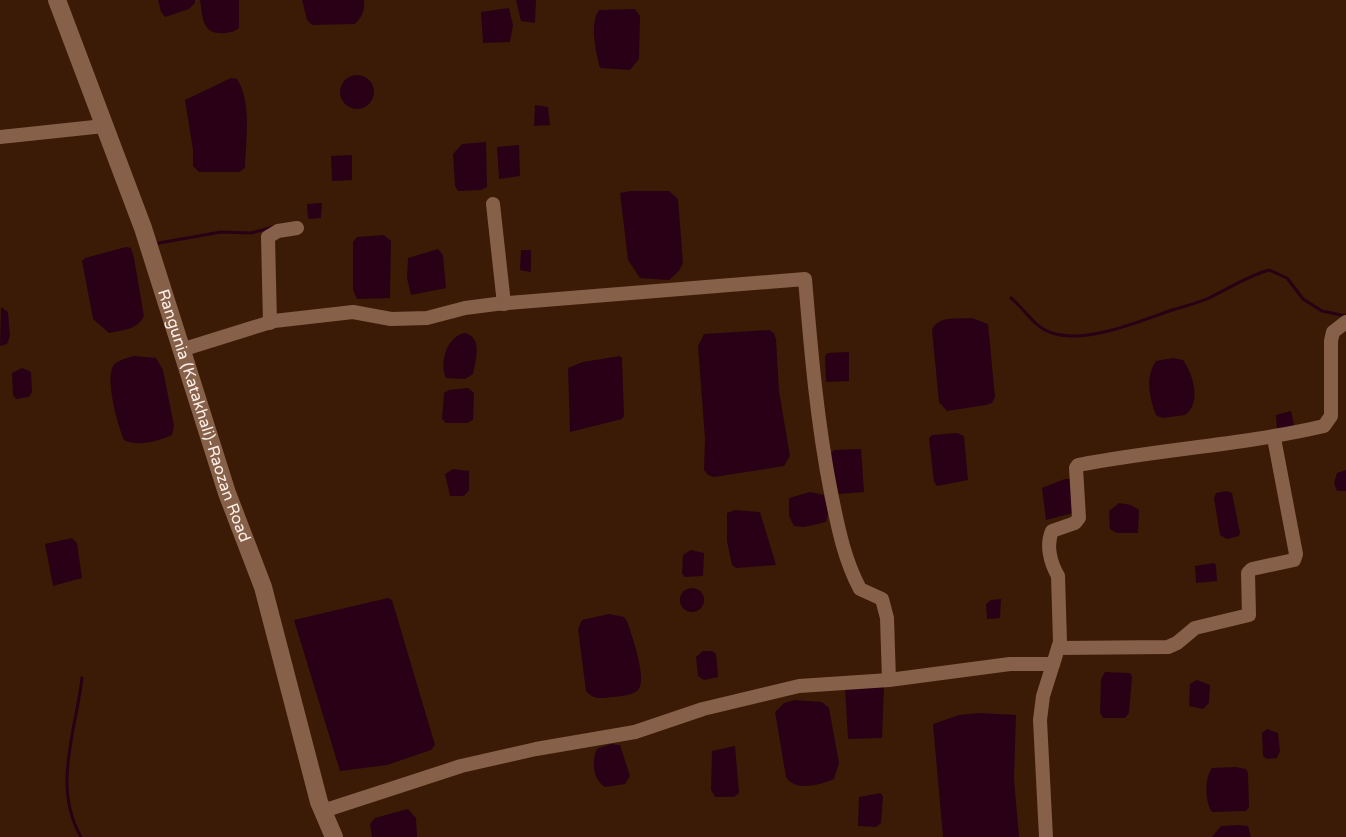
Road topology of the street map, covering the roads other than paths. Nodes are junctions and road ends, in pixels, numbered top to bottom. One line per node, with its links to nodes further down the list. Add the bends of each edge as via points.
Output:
1 (57, 0): 2 (main road, Rangunia (Katakhali)-Raozan Road)
2 (104, 126): 3 (street); 9 (main road, Rangunia (Katakhali)-Raozan Road, via 143,228)
3 (0, 138)
4 (493, 204): 6 (street)
5 (297, 228): 8 (street, via 268,237)
6 (504, 304): 8 (street, via 412,319 353,312); 13 (street, via 805,279 818,418 837,519 844,552 860,589 882,599 887,618)
7 (1346, 322): 10 (street, via 1333,332 1331,341 1328,423)
8 (270, 323): 9 (street)
9 (181, 350): 14 (main road, Rangunia (Katakhali)-Raozan Road, via 227,493 263,587)
10 (1274, 438): 11 (street, via 1078,465 1079,518 1075,524 1052,531 1048,539 1052,567 1058,576); 11 (street, via 1296,554 1294,560 1248,573 1249,615 1195,628 1168,646)
11 (1058, 648): 12 (street)
12 (1053, 664): 13 (street, via 1010,664); 16 (street, via 1040,720)
13 (889, 680): 14 (street, via 777,691 703,709 635,732 536,748 461,766)
14 (323, 812): 15 (main road, Rangunia (Katakhali)-Raozan Road)
15 (334, 837)
16 (1046, 837)

